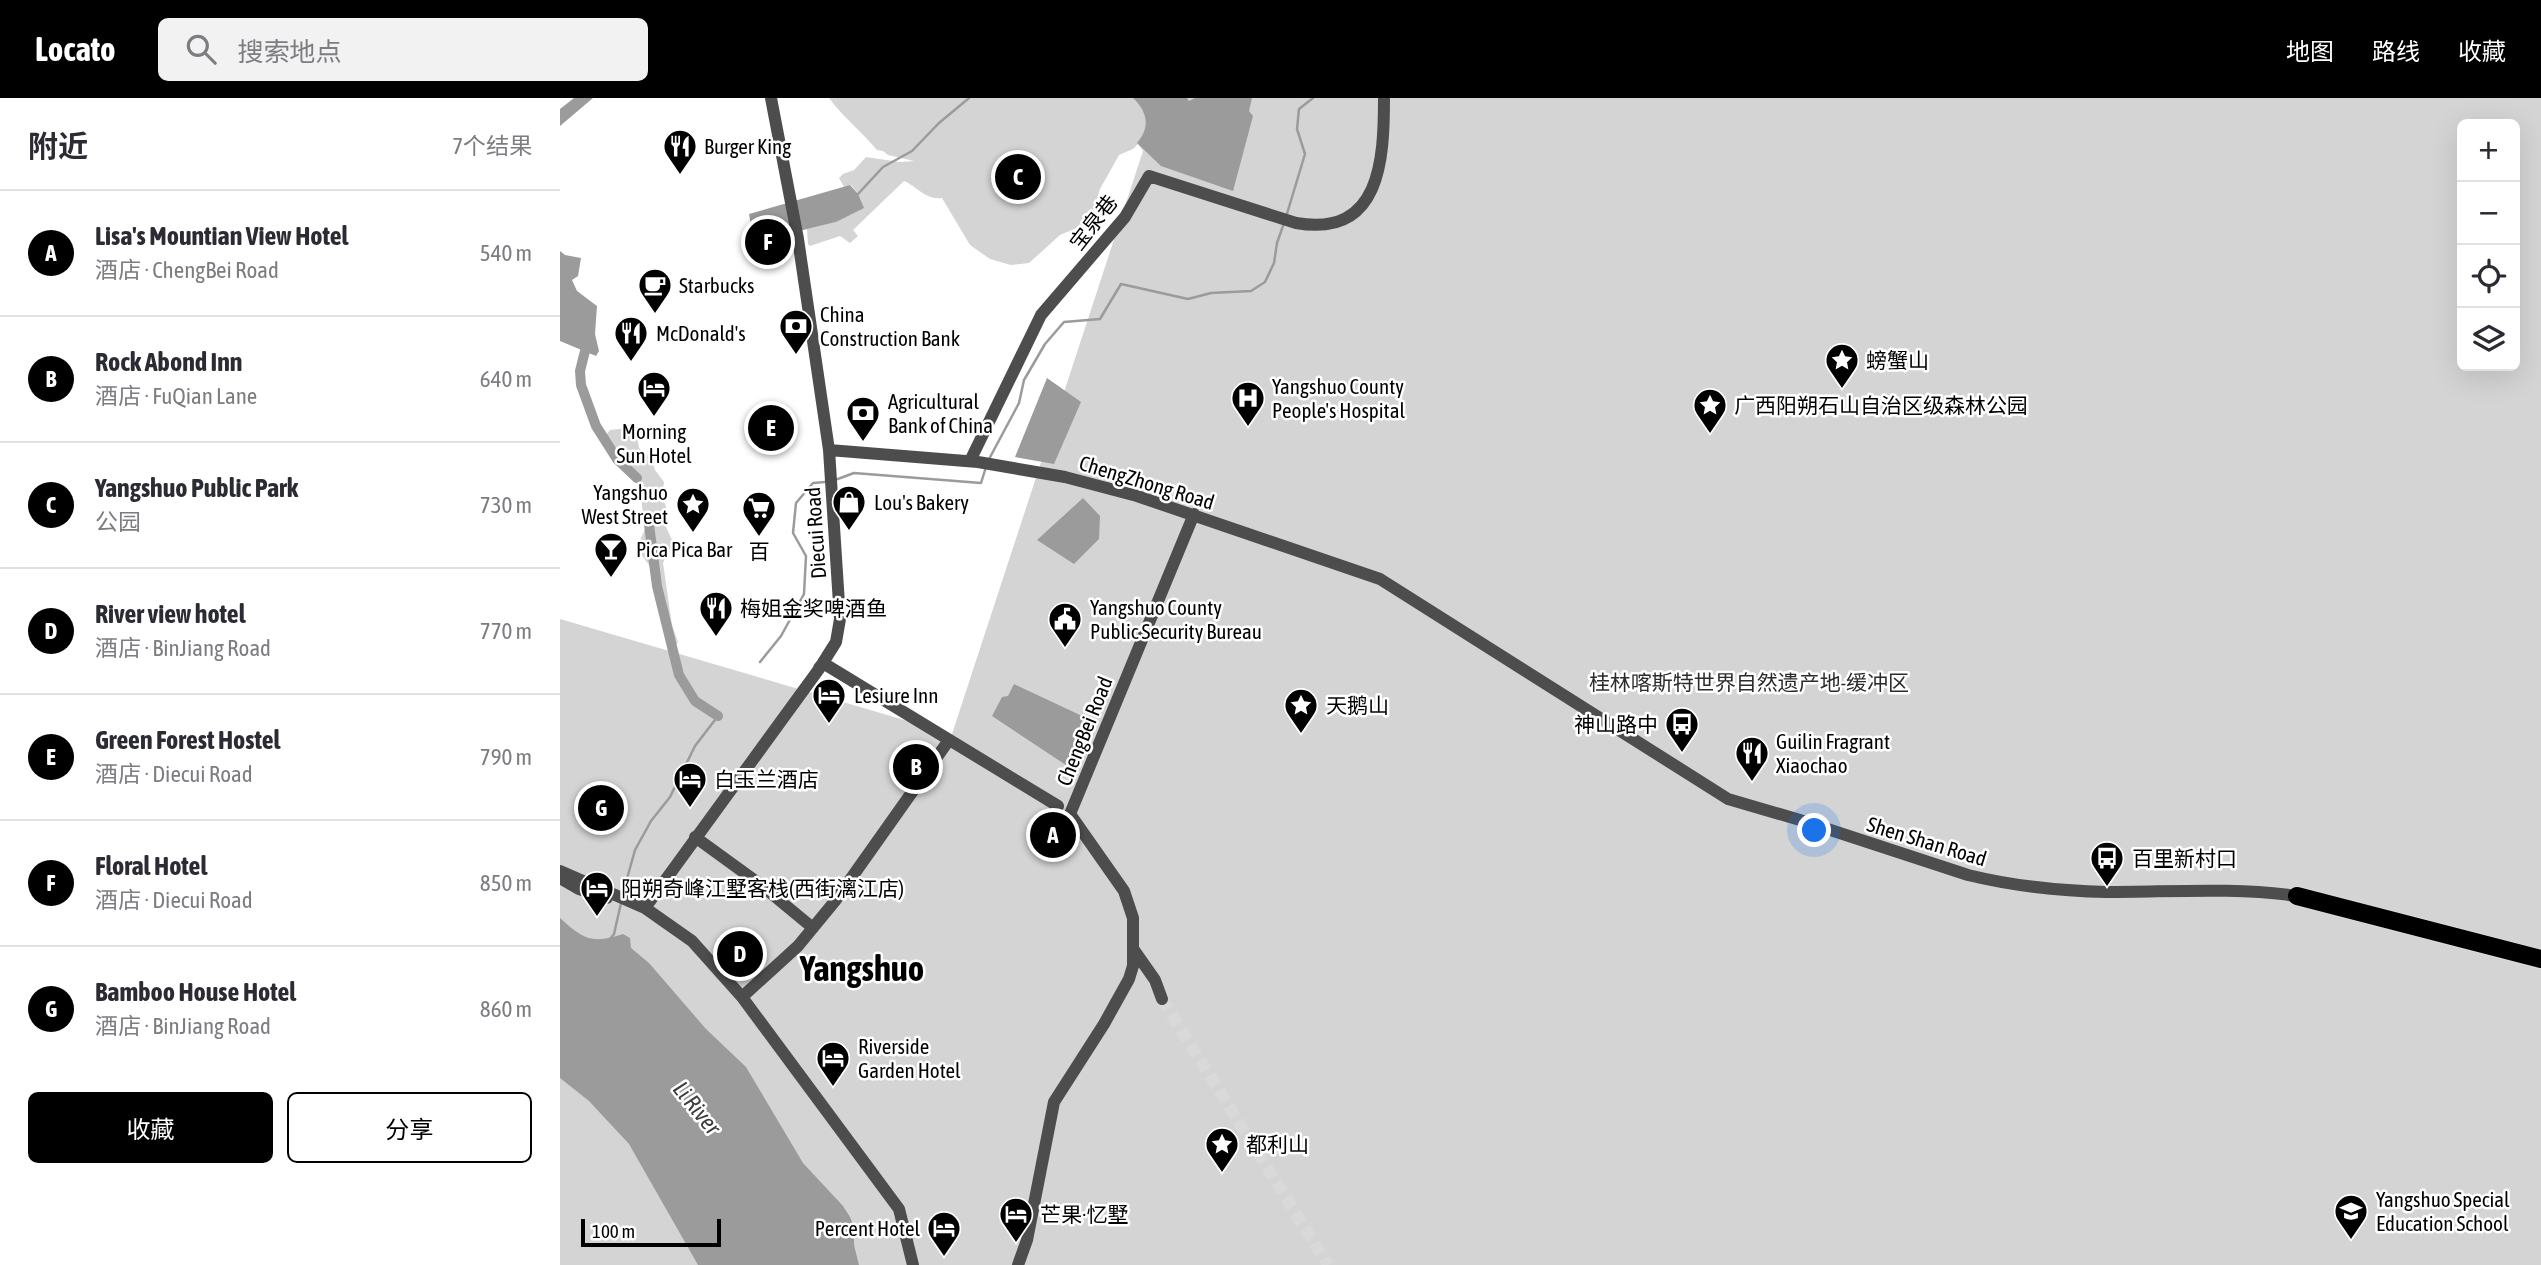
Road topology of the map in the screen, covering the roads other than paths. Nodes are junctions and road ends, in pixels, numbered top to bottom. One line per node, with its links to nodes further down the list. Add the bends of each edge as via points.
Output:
1 (771, 98): 3 (street, Diecui Road, via 799,239)
2 (1384, 98): 4 (street, 宝泉巷, via 1373,192 1339,222 1308,225 1150,176 1125,217 1041,315)
3 (829, 450): 4 (street, ChengZhong Road); 7 (street, Diecui Road, via 840,619 836,642)
4 (974, 462): 5 (street, ChengZhong Road, via 1065,477)
5 (1194, 514): 6 (street, ChengZhong Road, via 1380,579); 10 (street, ChengBei Road)
6 (1437, 614): 15 (street, Shen Shan Road, via 1728,799 1993,881 2107,892 2238,889)
7 (823, 663): 8 (street); 9 (street); 12 (street, Diecui Road); 16 (street)
8 (949, 740): 9 (street); 17 (street)
9 (1058, 806): 10 (street); 11 (street)
10 (1070, 814): 18 (street, ChengBei Road, via 1124,891 1133,918)
11 (1049, 822)
12 (695, 837): 16 (street, Diecui Road); 17 (street)
13 (560, 871): 16 (street)
14 (560, 878): 16 (street, via 579,889)
15 (2297, 896): 19 (main road)
16 (645, 908): 20 (street, via 692,941)
17 (813, 928): 20 (street)
18 (1134, 950): 21 (street); 23 (street, ChengBei Road, via 1129,979 1054,1102)
19 (2541, 959)
20 (742, 997): 22 (street, via 899,1209)
21 (1163, 999)
22 (913, 1265)
23 (1018, 1265)

